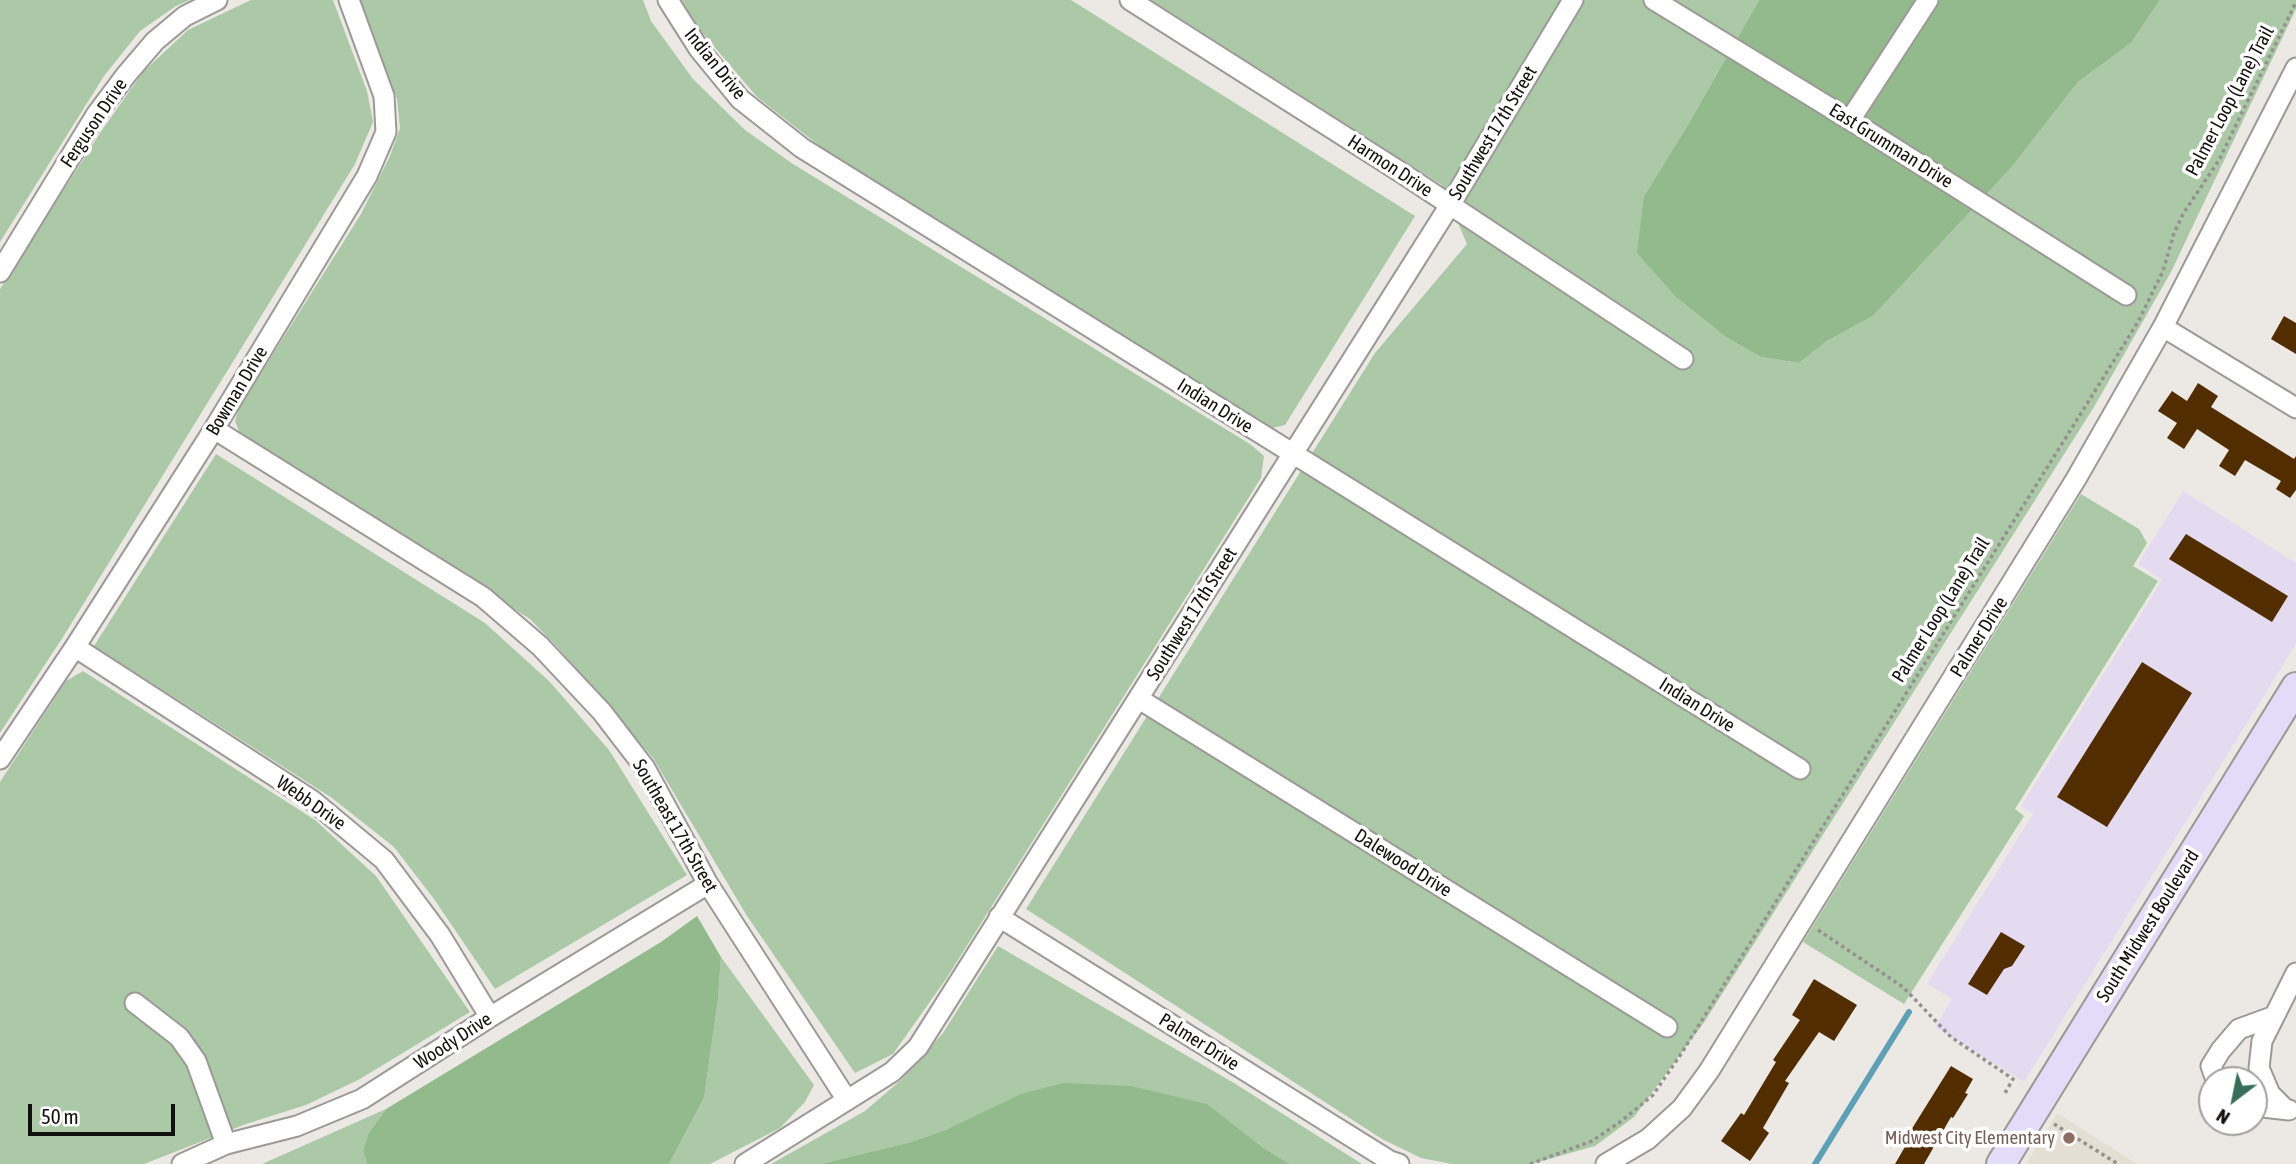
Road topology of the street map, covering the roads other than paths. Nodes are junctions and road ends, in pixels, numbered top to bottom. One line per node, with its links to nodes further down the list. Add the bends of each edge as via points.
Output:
1 (217, 0): 11 (street, Ferguson Drive, via 185,16 155,41 126,75 96,115)
2 (349, 0): 16 (street, Bowman Drive, via 384,96 386,132 367,176)
3 (668, 0): 17 (street, Indian Drive, via 699,49 740,99 802,148)
4 (1130, 0): 10 (street, Harmon Drive)
5 (1573, 0): 10 (street, Southwest 17th Street)
6 (1654, 0): 9 (street, East Grumman Drive)
7 (1928, 0): 9 (street)
8 (2296, 68): 13 (street, Palmer Drive)
9 (1850, 120): 12 (street, East Grumman Drive)
10 (1450, 205): 14 (street, Harmon Drive); 17 (street, Southwest 17th Street)
11 (0, 272)
12 (2126, 295)
13 (2163, 327): 15 (street); 38 (street, Palmer Drive, via 2076,479 1709,1071 1674,1116 1648,1139)
14 (1683, 359)
15 (2296, 408)
16 (214, 429): 18 (street, Bowman Drive); 23 (street, Southeast 17th Street, via 483,597 540,646 602,712 645,768)
17 (1292, 454): 20 (street, Southwest 17th Street); 22 (street, Indian Drive)
18 (75, 648): 21 (street, Bowman Drive); 27 (street, Webb Drive, via 313,801 376,852 440,935)
19 (2296, 687): 39 (main road, South Midwest Boulevard)
20 (1139, 699): 24 (street, Southwest 17th Street); 29 (street, Dalewood Drive)
21 (0, 760)
22 (1800, 769)
23 (708, 884): 27 (street, Woody Drive); 31 (street, Southeast 17th Street)
24 (999, 917): 31 (street, Southwest 17th Street, via 918,1047 892,1072); 37 (street, Palmer Drive)
25 (2296, 973): 28 (street)
26 (135, 1003): 34 (street, via 179,1037 197,1061)
27 (490, 1017): 34 (street, Woody Drive, via 362,1099 297,1126)
28 (2272, 1017): 30 (street, via 2239,1029); 33 (street, via 2262,1041 2259,1068 2270,1094)
29 (1667, 1027)
30 (2211, 1066)
31 (847, 1100): 36 (street, Southwest 17th Street)
32 (2268, 1108): 33 (street)
33 (2290, 1111)
34 (226, 1144): 35 (street, Woody Drive)
35 (182, 1164)
36 (745, 1164)
37 (1399, 1164)
38 (1606, 1164)
39 (2001, 1164)

